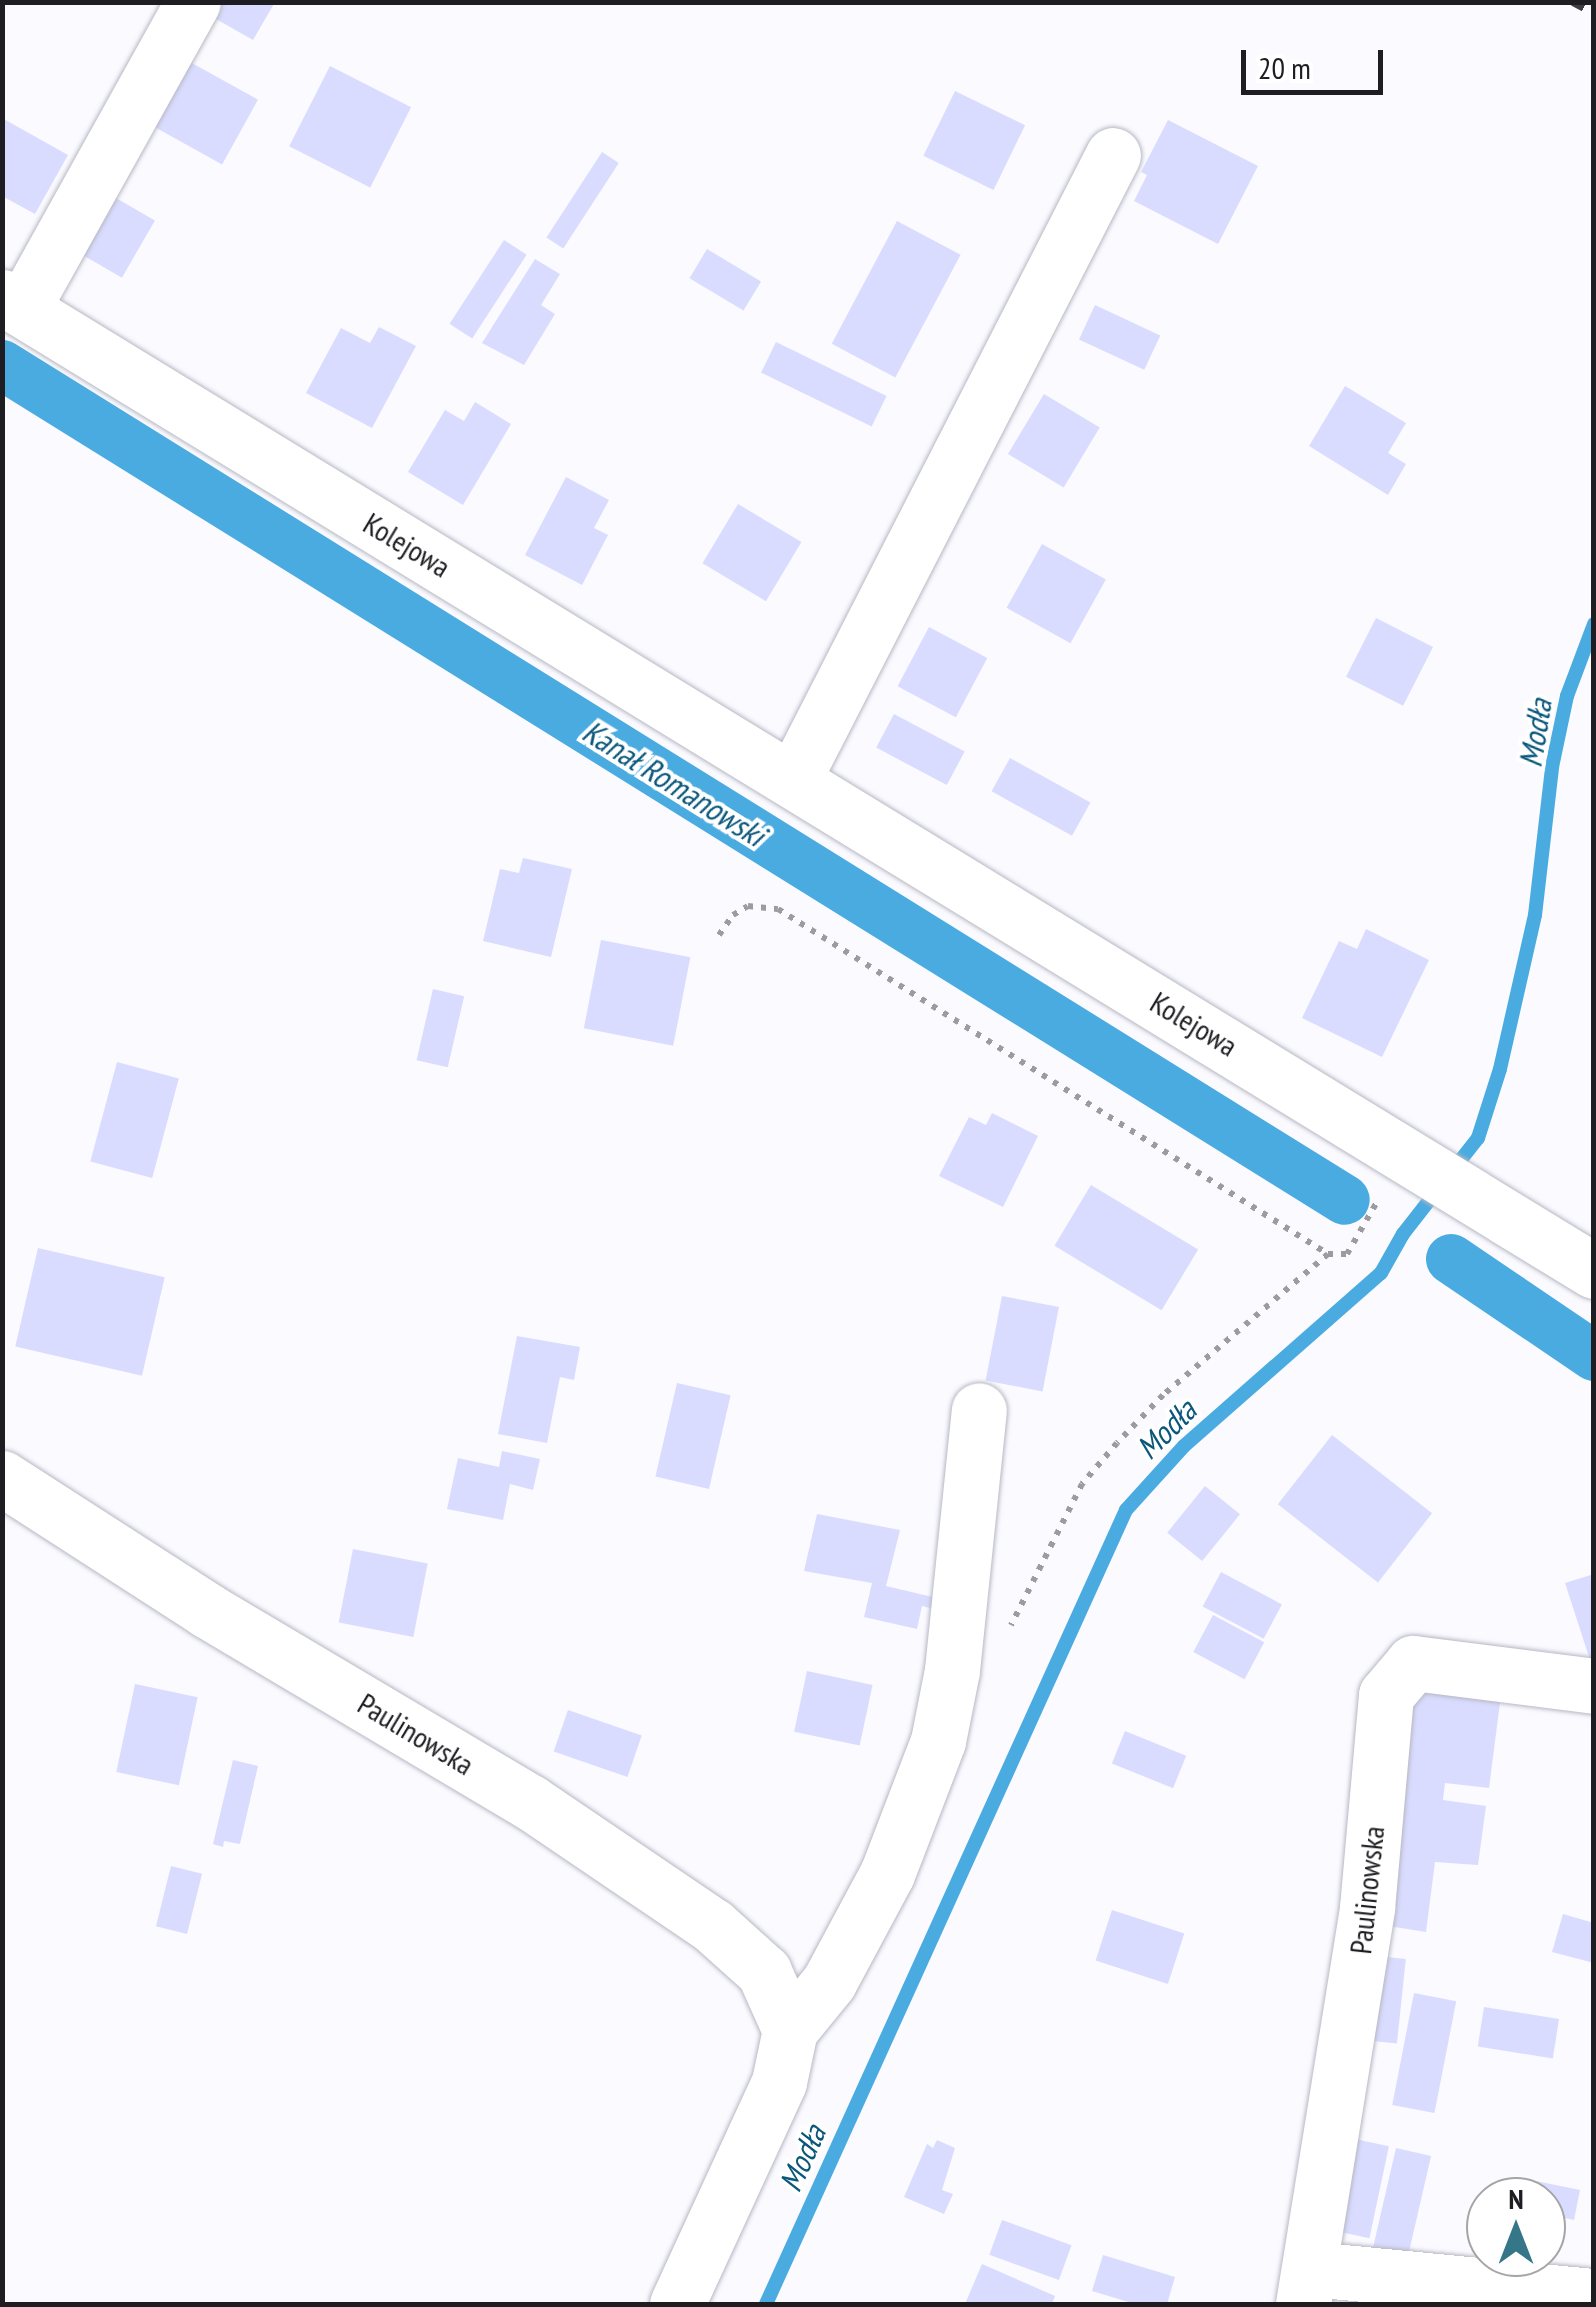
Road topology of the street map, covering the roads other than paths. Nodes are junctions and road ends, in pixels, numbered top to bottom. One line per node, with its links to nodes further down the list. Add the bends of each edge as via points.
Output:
1 (193, 2): 3 (street, Kolejowa)
2 (1113, 156): 4 (street)
3 (12, 303): 4 (street, Kolejowa)
4 (793, 780): 5 (street, Kolejowa, via 1391,1172 1484,1203)
5 (1594, 1271)
6 (979, 1410): 9 (street, via 952,1670 938,1740 887,1874 830,1982)
7 (2, 1478): 9 (street, Paulinowska, via 208,1611 530,1802 712,1926 764,1972)
8 (1594, 1686): 10 (street, Paulinowska, via 1414,1663 1386,1694 1367,1908)
9 (790, 2030): 13 (street, via 779,2082)
10 (1308, 2287): 11 (street)
11 (1440, 2292): 12 (street)
12 (1594, 2296)
13 (677, 2304)

